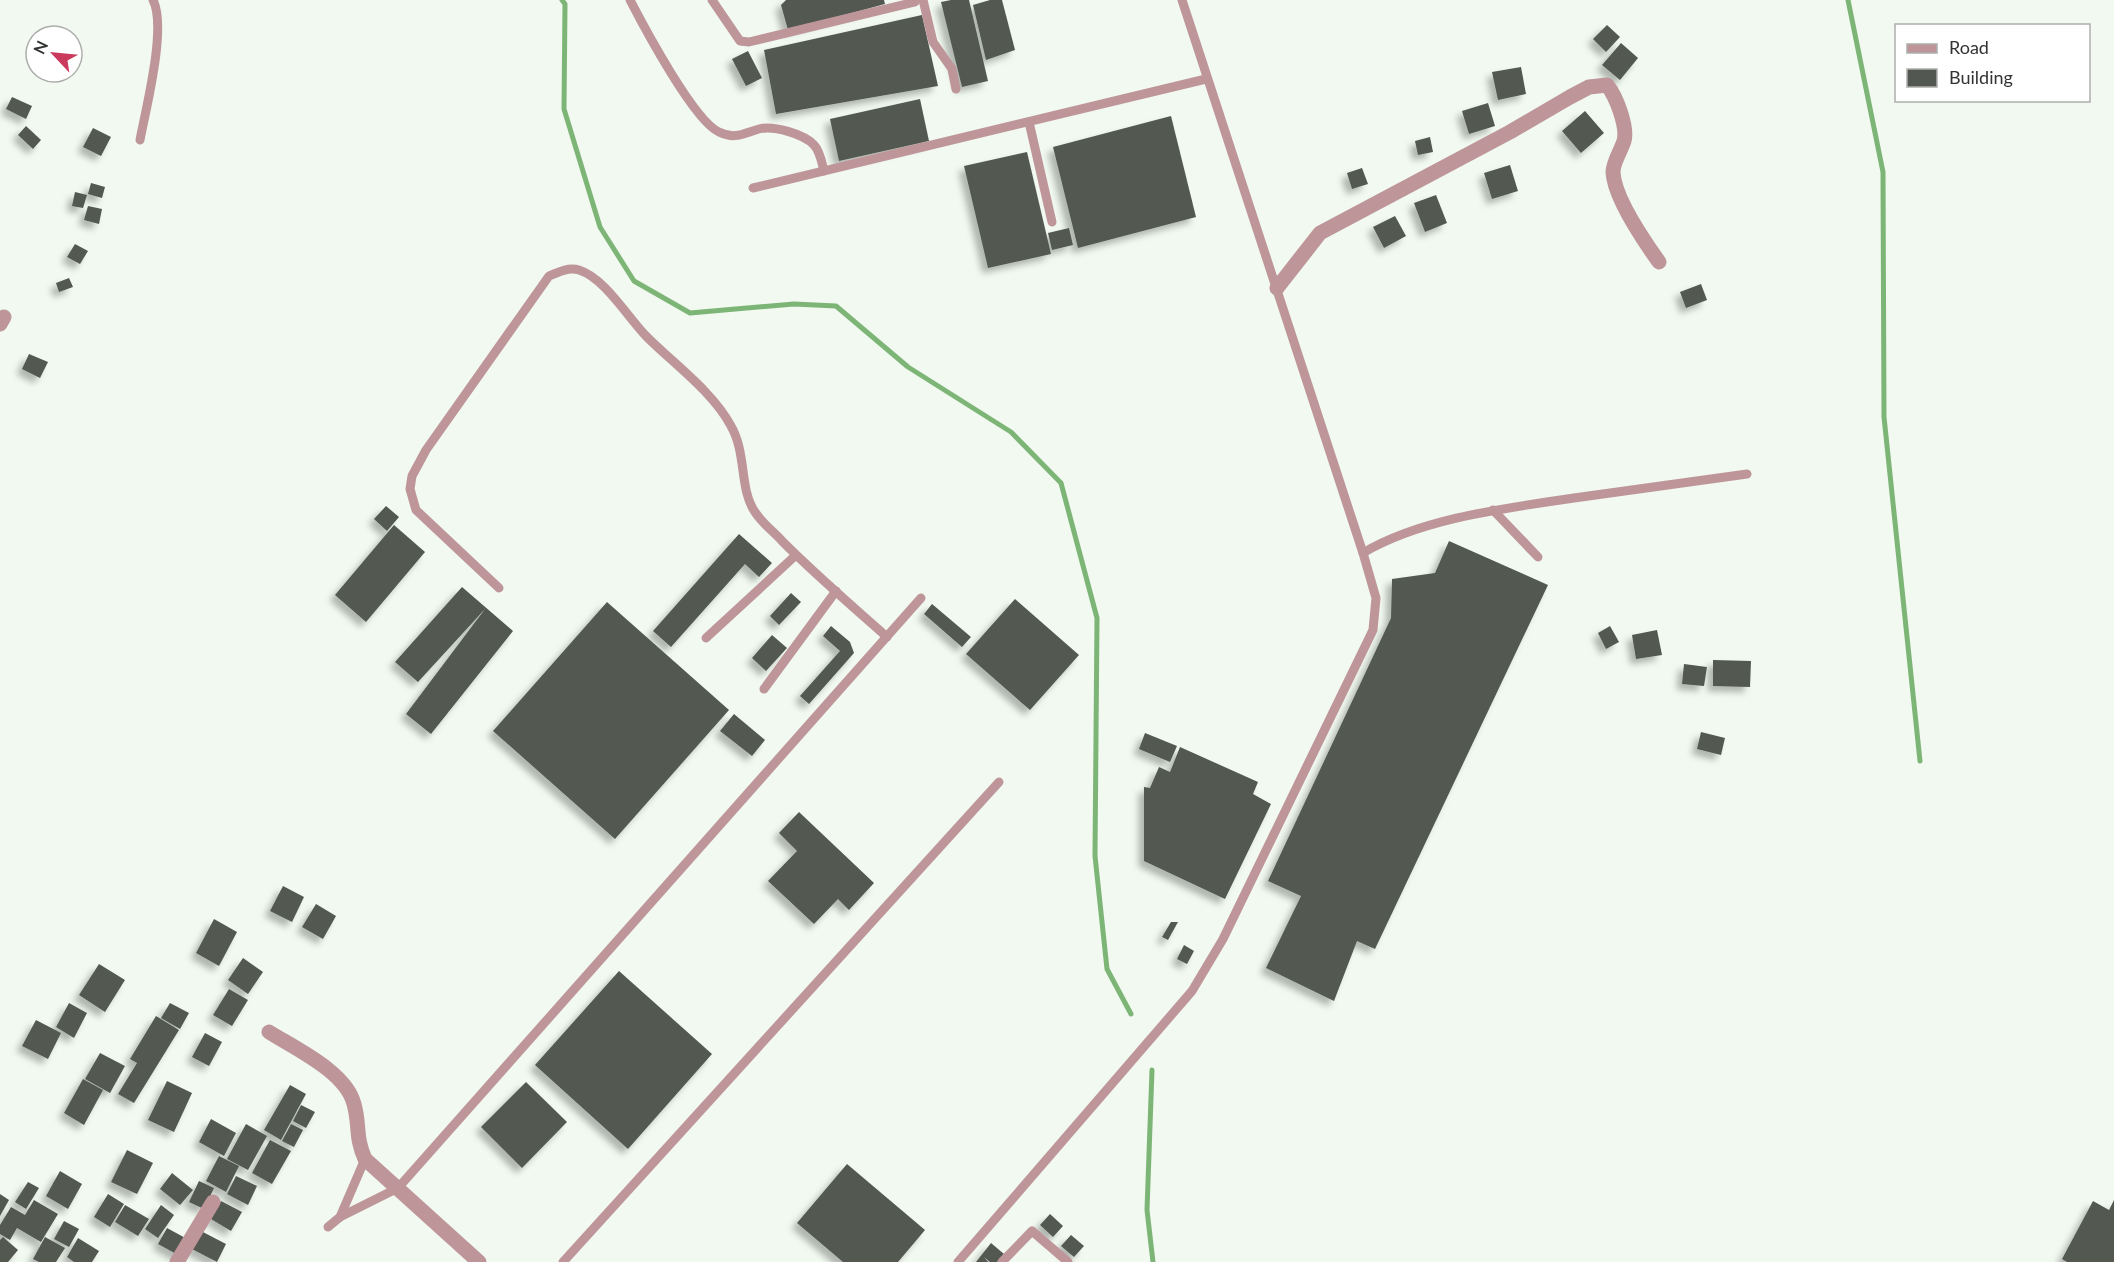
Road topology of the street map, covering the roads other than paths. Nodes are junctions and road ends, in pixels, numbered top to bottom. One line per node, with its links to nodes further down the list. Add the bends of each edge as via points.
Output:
1 (153, 0): 9 (lane, via 157,40)
2 (630, 0): 10 (lane, via 654,45 705,122 719,132 738,137 761,128 801,135 816,146)
3 (712, 0): 4 (lane, via 740,41 749,42)
4 (918, 0): 7 (lane, via 933,42 952,69)
5 (1182, 0): 6 (lane)
6 (1206, 79): 8 (lane); 14 (lane)
7 (956, 89)
8 (1029, 122): 10 (lane); 12 (lane)
9 (141, 140)
10 (824, 171): 11 (lane)
11 (753, 188)
12 (1052, 222)
13 (1659, 262): 14 (street, via 1636,230 1617,185 1613,170 1625,138 1614,94 1607,85 1589,87 1320,233)
14 (1277, 288): 17 (lane)
15 (1747, 474): 16 (lane)
16 (1493, 510): 17 (lane, via 1407,532); 19 (lane)
17 (1363, 553): 36 (lane, via 1376,598 1373,630 1224,939 1192,991)
18 (796, 555): 20 (lane, via 756,514 748,500 741,449 717,404 592,277 579,270 562,270 549,276 426,450 412,476 410,489 416,510); 21 (lane); 24 (lane)
19 (1538, 557)
20 (499, 588)
21 (836, 591): 23 (lane); 25 (lane)
22 (921, 598): 23 (lane)
23 (887, 637): 29 (lane)
24 (706, 638)
25 (764, 689)
26 (999, 782): 35 (lane)
27 (269, 1032): 28 (street, via 338,1077 354,1103 358,1144)
28 (365, 1159): 29 (street); 31 (lane)
29 (398, 1188): 31 (lane); 34 (street)
30 (213, 1202): 33 (street)
31 (340, 1217): 32 (lane)
32 (328, 1227)
33 (177, 1262)
34 (478, 1262)
35 (563, 1262)
36 (958, 1262)
37 (1002, 1262): 38 (lane, via 1032,1231)
38 (1068, 1262)

